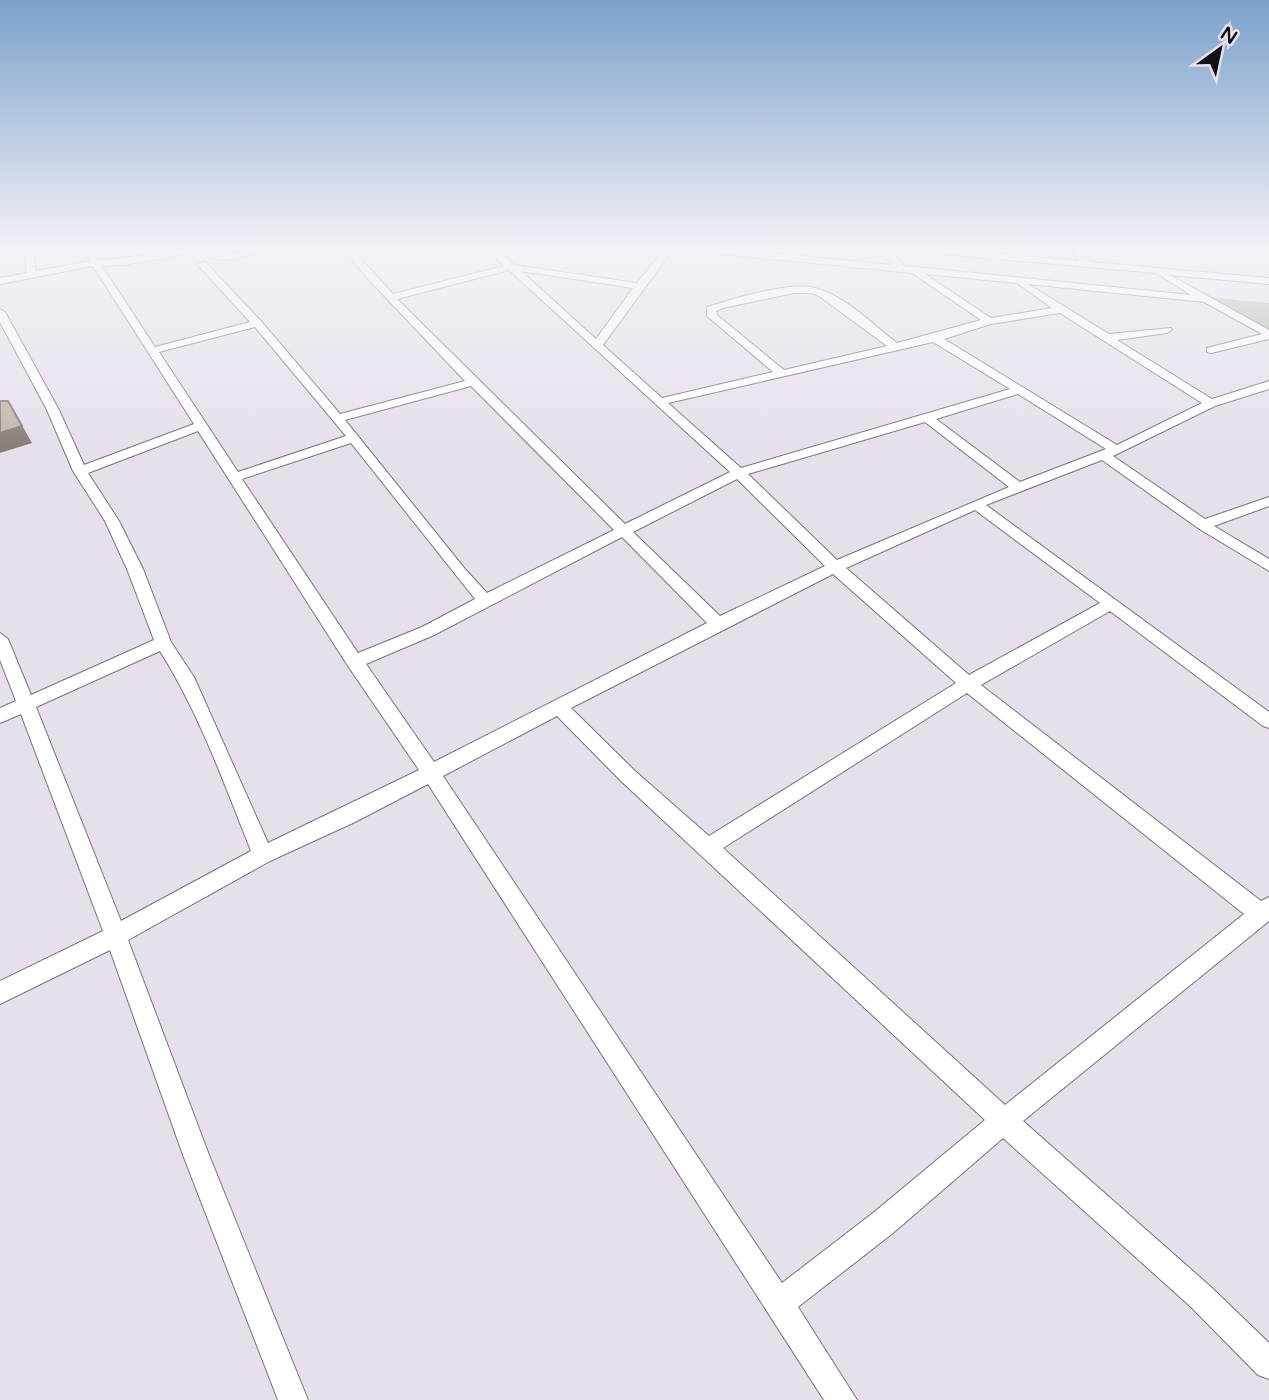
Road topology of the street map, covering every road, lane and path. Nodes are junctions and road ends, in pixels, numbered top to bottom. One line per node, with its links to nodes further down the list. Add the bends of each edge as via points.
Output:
1 (128, 313): 22 (street)
2 (248, 313): 14 (street)
3 (408, 313): 24 (street)
4 (561, 313): 19 (street)
5 (620, 313): 19 (street)
6 (712, 313): 23 (street)
7 (848, 313): 20 (street)
8 (978, 313): 13 (street)
9 (1038, 313): 13 (street)
10 (1064, 313): 18 (street)
11 (1230, 313): 16 (street)
12 (1, 317): 34 (street)
13 (989, 321): 17 (street)
14 (257, 323): 22 (street); 30 (street)
15 (1167, 330): 18 (street)
16 (1269, 335): 21 (street)
17 (935, 338): 20 (street); 26 (street)
18 (1105, 338): 28 (street)
19 (597, 346): 27 (street)
20 (895, 347): 23 (street)
21 (1211, 350)
22 (152, 351): 31 (street)
23 (781, 373): 27 (street)
24 (474, 382): 30 (street); 41 (street)
25 (1269, 384): 28 (street)
26 (1020, 390): 29 (street); 33 (street)
27 (659, 402): 35 (street)
28 (1211, 403): 33 (street)
29 (926, 417): 35 (street); 37 (street)
30 (338, 418): 32 (street)
31 (202, 425): 34 (street); 36 (street)
32 (354, 438): 36 (street); 44 (street)
33 (1110, 453): 37 (street); 40 (street)
34 (80, 471): 48 (street, via 112,521)
35 (739, 473): 41 (street); 43 (street)
36 (235, 477): 49 (street)
37 (1018, 487): 39 (street)
38 (1269, 501): 40 (street)
39 (976, 504): 43 (street); 45 (street)
40 (1203, 525): 42 (street)
41 (624, 531): 44 (street); 46 (street)
42 (1269, 566)
43 (835, 567): 46 (street); 50 (street)
44 (485, 600): 49 (street, via 428,631)
45 (1111, 604): 50 (street); 54 (street)
46 (718, 624): 52 (street)
47 (0, 639): 51 (street)
48 (163, 643): 51 (street); 57 (street, via 186,677)
49 (354, 662): 55 (street)
50 (968, 684): 56 (street); 58 (street)
51 (27, 704): 53 (street); 59 (street)
52 (558, 706): 55 (street); 56 (street)
53 (0, 716)
54 (1269, 721)
55 (431, 773): 57 (street); 62 (street)
56 (708, 847): 61 (street)
57 (263, 855): 59 (street)
58 (1265, 911): 61 (street)
59 (117, 935): 60 (street); 64 (street, via 196,1155)
60 (0, 993)
61 (1005, 1122): 62 (street); 63 (street)
62 (779, 1303): 65 (street)
63 (1269, 1364)
64 (293, 1400)
65 (842, 1400)

